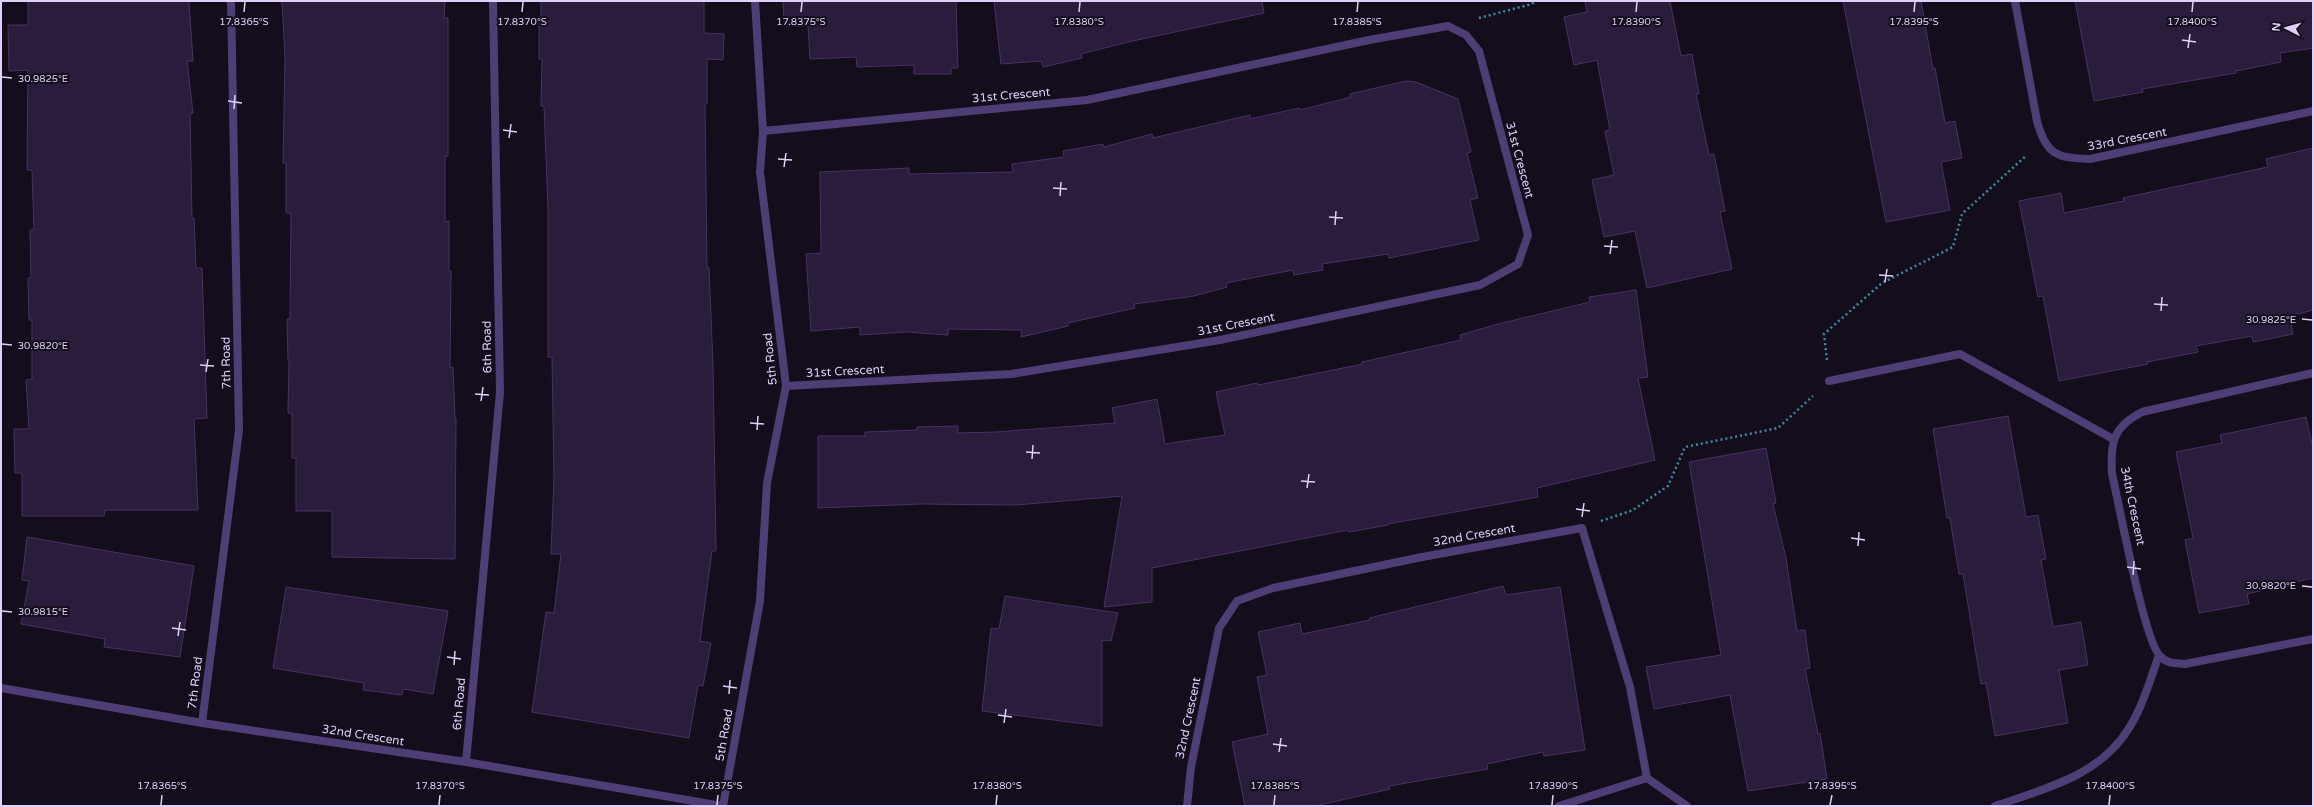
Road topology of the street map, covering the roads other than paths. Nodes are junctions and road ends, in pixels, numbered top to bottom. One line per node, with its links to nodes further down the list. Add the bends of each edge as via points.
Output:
1 (231, 1): 14 (street, 7th Road, via 239,430)
2 (493, 1): 15 (street, 6th Road, via 500,392)
3 (755, 1): 6 (street, 5th Road)
4 (2015, 1): 5 (street, 33rd Crescent, via 2042,140 2056,154 2090,159)
5 (2313, 112)
6 (763, 131): 9 (street, 5th Road, via 760,172); 9 (street, 31st Crescent, via 1087,100 1369,40 1448,26 1466,35 1479,52 1528,235 1518,264 1480,284 1220,340 1011,374)
7 (2313, 373): 10 (street, via 2142,412 2128,419)
8 (1829, 382): 10 (street, via 1960,354)
9 (786, 386): 17 (street, 5th Road, via 767,483 760,601)
10 (2113, 440): 12 (street, 34th Crescent, via 2112,474 2147,626)
11 (2313, 638): 12 (street, via 2185,664 2169,663)
12 (2159, 656): 21 (street, via 2141,705 2128,729 2115,747 2099,762 2071,779)
13 (1, 688): 14 (street, 32nd Crescent)
14 (202, 723): 15 (street, 32nd Crescent)
15 (466, 762): 17 (street, 32nd Crescent)
16 (1647, 778): 18 (street, 32nd Crescent, via 1630,687 1582,528 1288,585 1238,601 1219,628 1190,767); 19 (street); 20 (street)
17 (722, 806)
18 (1187, 806)
19 (1559, 806)
20 (1687, 806)
21 (1995, 806)

